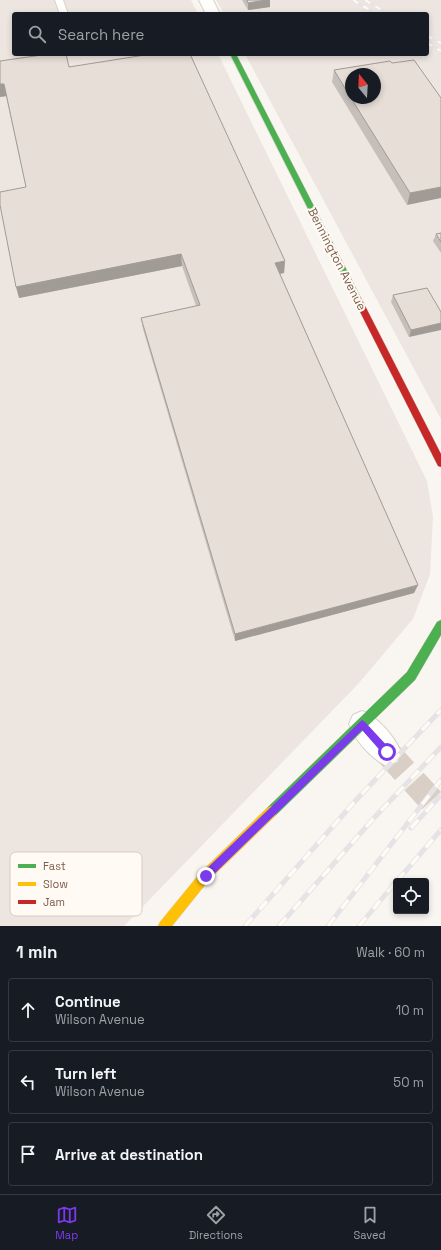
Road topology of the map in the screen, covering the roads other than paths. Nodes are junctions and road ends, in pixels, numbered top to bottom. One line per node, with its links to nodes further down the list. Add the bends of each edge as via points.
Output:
1 (59, 0): 3 (lane)
2 (206, 0): 4 (street)
3 (63, 12)
4 (212, 12)
5 (234, 56): 6 (street, Bennington Avenue)
6 (441, 464)
7 (441, 624): 8 (street, via 411,676)
8 (362, 724): 9 (street); 10 (street, via 206,876)
9 (387, 752)
10 (164, 926)

